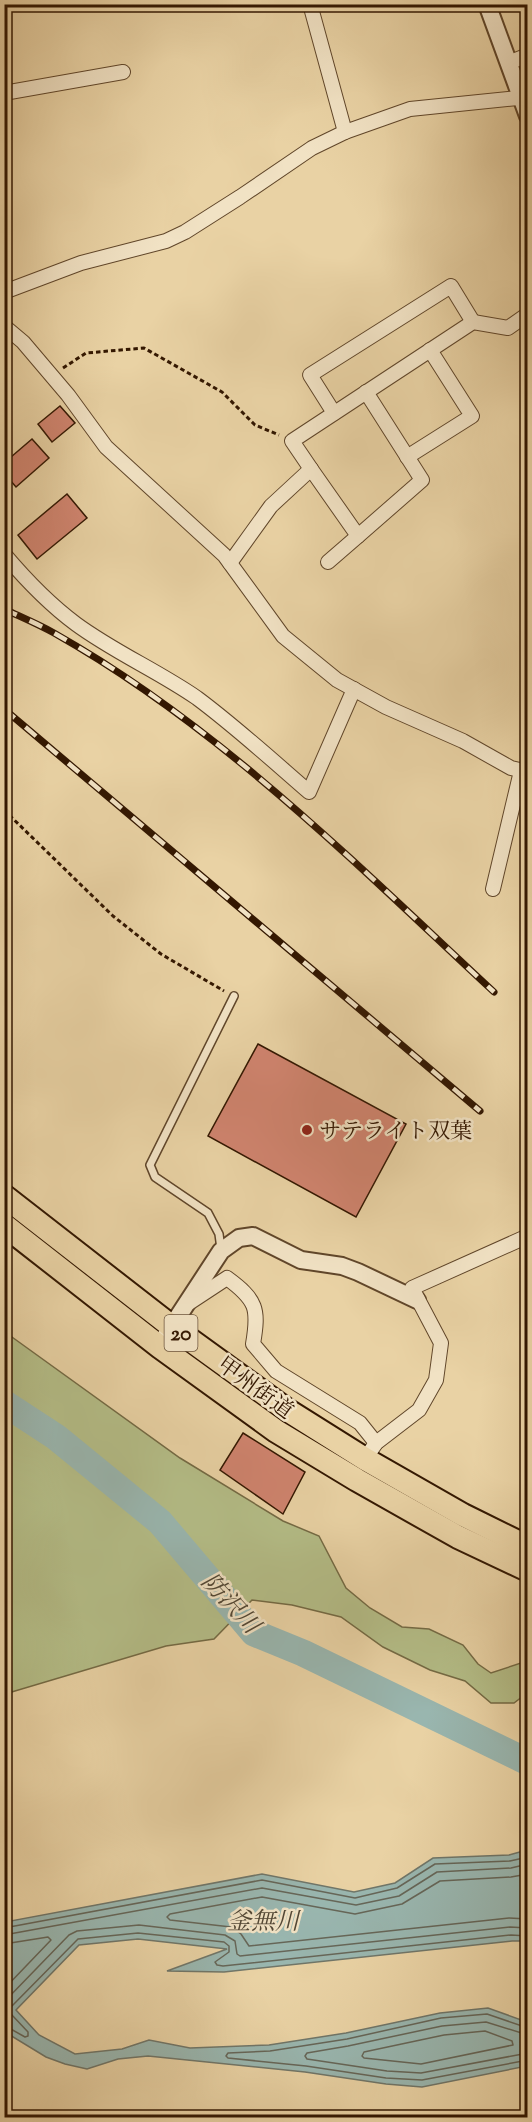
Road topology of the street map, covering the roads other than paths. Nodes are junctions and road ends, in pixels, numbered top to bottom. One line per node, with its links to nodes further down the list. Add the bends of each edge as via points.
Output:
1 (310, 4): 9 (street)
2 (487, 4): 4 (street)
3 (528, 56): 4 (street)
4 (508, 63): 7 (street)
5 (123, 72): 6 (street)
6 (4, 93)
7 (524, 97): 8 (street); 9 (street, via 410,109)
8 (528, 116)
9 (345, 132): 10 (street, via 312,148 166,241 81,262)
10 (4, 292)
11 (528, 314): 12 (street, via 508,328)
12 (473, 322): 14 (street); 16 (street, via 451,286 310,375)
13 (4, 326): 22 (street, via 51,375 106,447)
14 (430, 350): 15 (street); 17 (street, via 472,416)
15 (366, 392): 16 (street); 17 (street)
16 (334, 413): 18 (street, via 292,441)
17 (407, 457): 19 (street, via 422,480)
18 (311, 469): 19 (street); 22 (street, via 272,506)
19 (358, 536): 21 (street)
20 (4, 554): 23 (street, via 36,590 77,625 196,698 309,792)
21 (328, 562)
22 (230, 563): 23 (street, via 283,636)
23 (354, 689): 24 (street)
24 (524, 771): 25 (street)
25 (494, 889)
26 (234, 996): 30 (lane, via 150,1165 155,1177 208,1213 219,1234)
27 (4, 1196): 33 (highway, 甲州街道 / 20)
28 (4, 1225): 34 (highway, 甲州街道 / 20)
29 (528, 1236): 31 (street, via 412,1288)
30 (221, 1251): 31 (street, via 239,1238 253,1236 301,1260 342,1266); 32 (street)
31 (417, 1300): 35 (street, via 441,1343 436,1380 419,1410)
32 (185, 1306): 33 (street); 35 (street, via 227,1278 246,1292 258,1317 253,1344 276,1371 360,1423)
33 (171, 1326): 34 (street); 35 (highway, 甲州街道 / 20, via 287,1410)
34 (160, 1347): 37 (highway, 甲州街道 / 20, via 276,1431 458,1538)
35 (371, 1451): 36 (highway, 甲州街道 / 20, via 463,1515)
36 (528, 1547)
37 (528, 1570)

